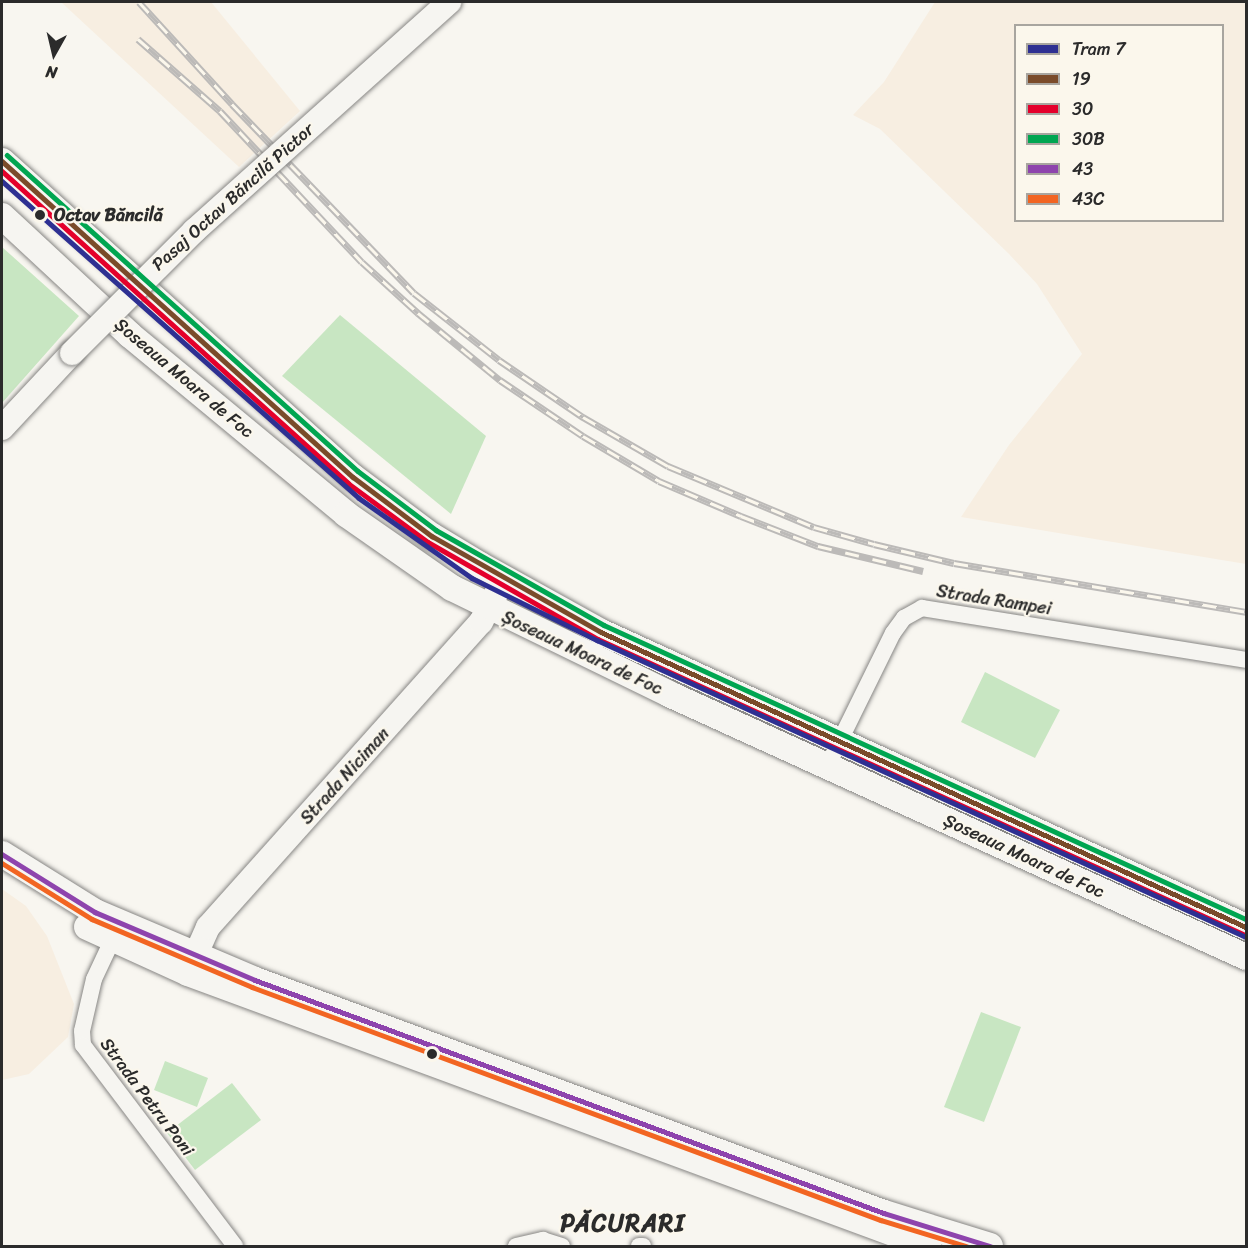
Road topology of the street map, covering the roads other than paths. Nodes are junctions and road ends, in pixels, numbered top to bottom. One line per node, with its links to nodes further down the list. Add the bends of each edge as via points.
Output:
1 (449, 2): 4 (street, Pasaj Octav Băncilă Pictor, bridge, via 144,279)
2 (2, 161): 5 (main road, Șoseaua Moara de Foc, via 353,477 432,536)
3 (2, 216): 6 (main road, Șoseaua Moara de Foc, via 130,334 346,514 414,563)
4 (2, 428)
5 (504, 579): 6 (street, Strada Niciman); 8 (main road, Șoseaua Moara de Foc, via 601,632)
6 (489, 609): 9 (main road, Șoseaua Moara de Foc); 15 (street, Strada Niciman, via 482,622 208,927)
7 (1246, 660): 8 (street, Strada Rampei, via 922,608 904,618 893,633)
8 (839, 741): 9 (street, Strada Rampei); 12 (main road, Șoseaua Moara de Foc)
9 (827, 767): 14 (main road, Șoseaua Moara de Foc)
10 (2, 854): 13 (main road)
11 (2, 872): 13 (main road, via 76,921)
12 (1246, 927)
13 (116, 932): 15 (main road); 16 (street, Strada Petru Poni, via 94,979 85,1012 84,1045)
14 (1246, 957)
15 (191, 964): 19 (main road); 20 (main road, via 884,1213)
16 (235, 1246)
17 (516, 1246): 18 (street, via 543,1240)
18 (562, 1246)
19 (928, 1246)
20 (990, 1246)

